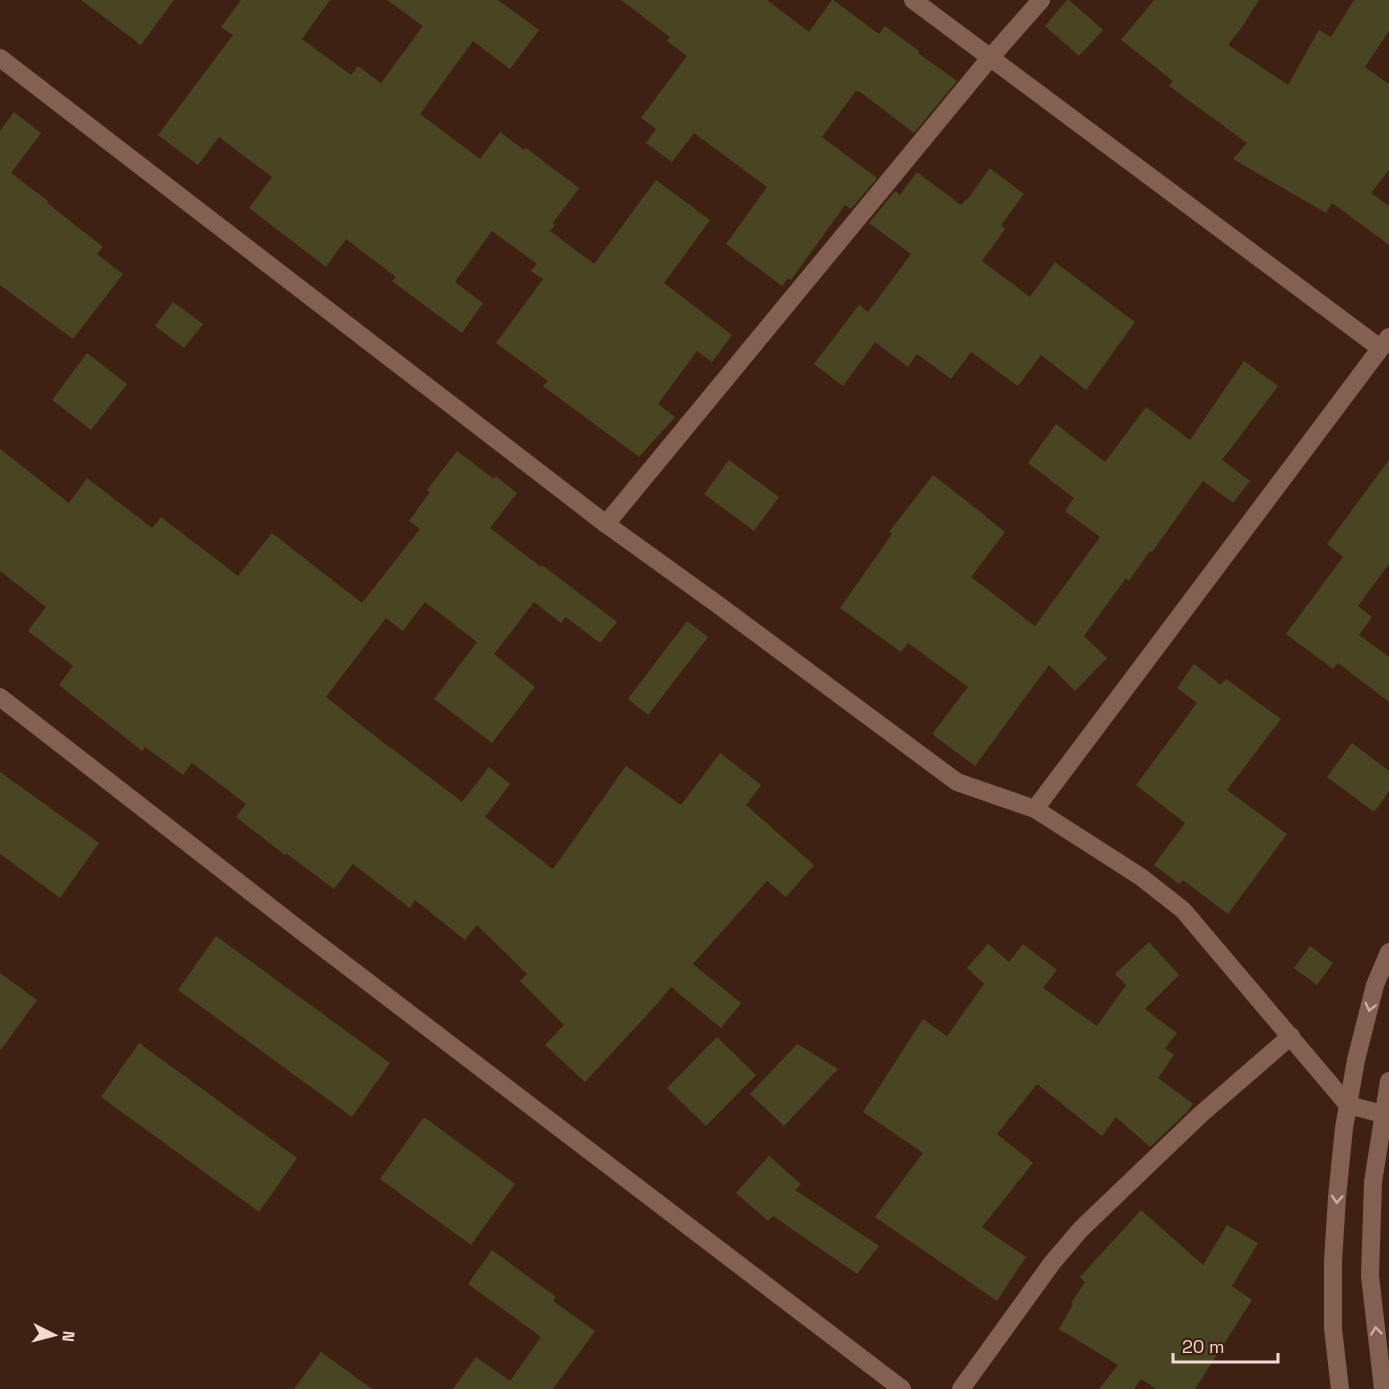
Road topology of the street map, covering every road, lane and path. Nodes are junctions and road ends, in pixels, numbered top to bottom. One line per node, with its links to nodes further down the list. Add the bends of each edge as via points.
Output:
1 (913, 0): 4 (street)
2 (1041, 0): 4 (street)
3 (0, 58): 6 (street)
4 (990, 58): 5 (street); 6 (street)
5 (1385, 343): 8 (street)
6 (606, 524): 8 (street, via 957,782)
7 (0, 697): 14 (street)
8 (1035, 809): 10 (street, via 1141,877 1183,910)
9 (1389, 952): 12 (street, one-way to 12, via 1375,985)
10 (1291, 1036): 12 (street); 15 (street, via 1200,1115 1081,1229)
11 (1389, 1081): 13 (street)
12 (1348, 1105): 13 (street); 16 (street, one-way to 16, via 1333,1261 1333,1329)
13 (1383, 1114): 17 (street, one-way to 13, via 1370,1276 1373,1182)
14 (902, 1389)
15 (961, 1389)
16 (1340, 1389)
17 (1383, 1389)

